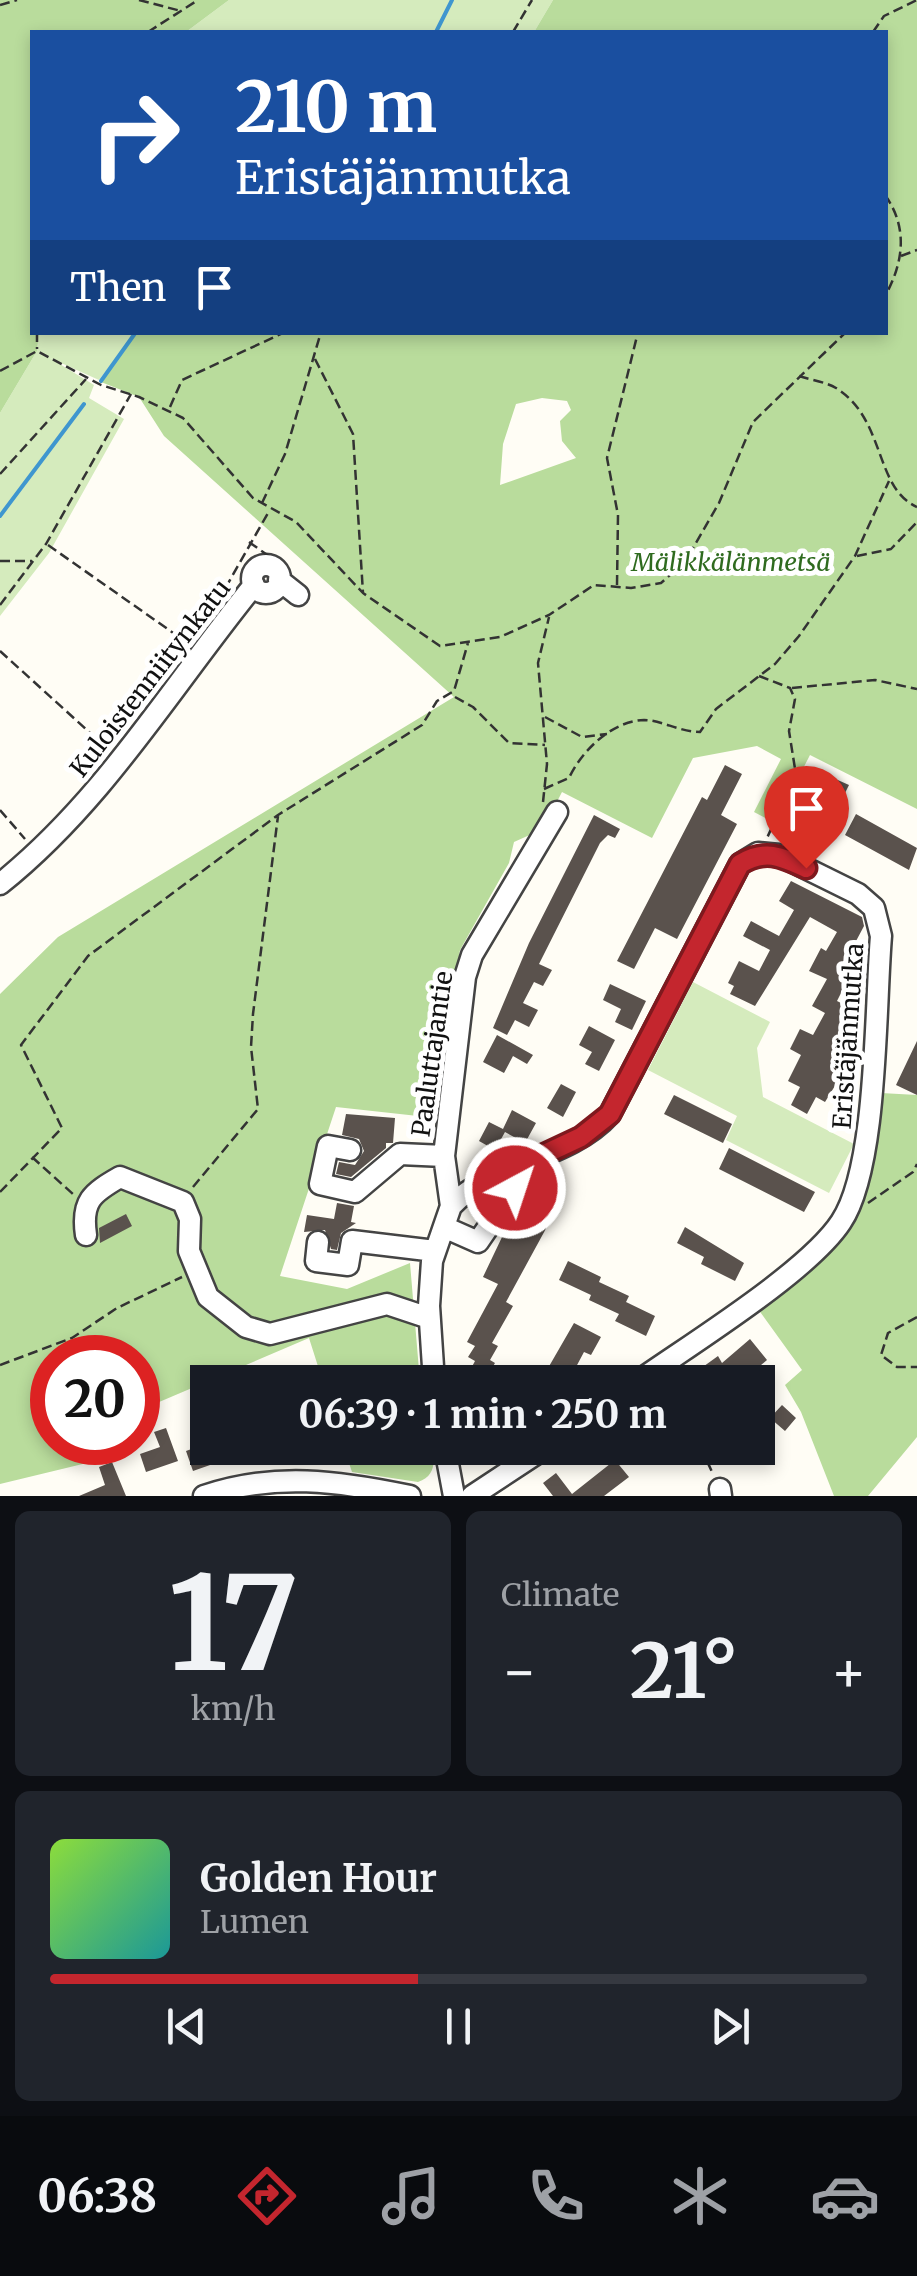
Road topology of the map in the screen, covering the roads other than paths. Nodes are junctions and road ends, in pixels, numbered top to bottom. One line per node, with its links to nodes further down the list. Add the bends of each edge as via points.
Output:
1 (298, 595): 3 (street, Kuloistenniitynkatu, via 275,568 262,565 252,574 254,585 122,761 38,853)
2 (549, 810): 5 (street, Paaluttajantie, via 465,977)
3 (0, 884)
4 (350, 1150): 5 (street, via 328,1146 320,1184 355,1192 400,1154)
5 (444, 1156): 7 (street, Paaluttajantie)
6 (515, 1168): 7 (street, via 466,1191); 7 (street, via 515,1188 478,1242); 13 (street, Eristäjänmutka, via 581,1137 610,1114 740,864 780,855 874,908 880,923 857,1191 818,1251)
7 (448, 1217): 10 (street, Paaluttajantie)
8 (86, 1235): 11 (street, via 90,1194 120,1177 182,1202 190,1218 188,1251 208,1298 246,1326 270,1334 386,1304)
9 (318, 1242): 10 (street, via 316,1261 348,1265 352,1241)
10 (435, 1250): 11 (street, Paaluttajantie)
11 (429, 1318): 12 (street, Paaluttajantie)
12 (433, 1365)
13 (667, 1365)
14 (448, 1465): 18 (street)
15 (519, 1465): 19 (street)
16 (204, 1496): 17 (street, via 292,1479)
17 (410, 1496)
18 (454, 1496)
19 (472, 1496)

